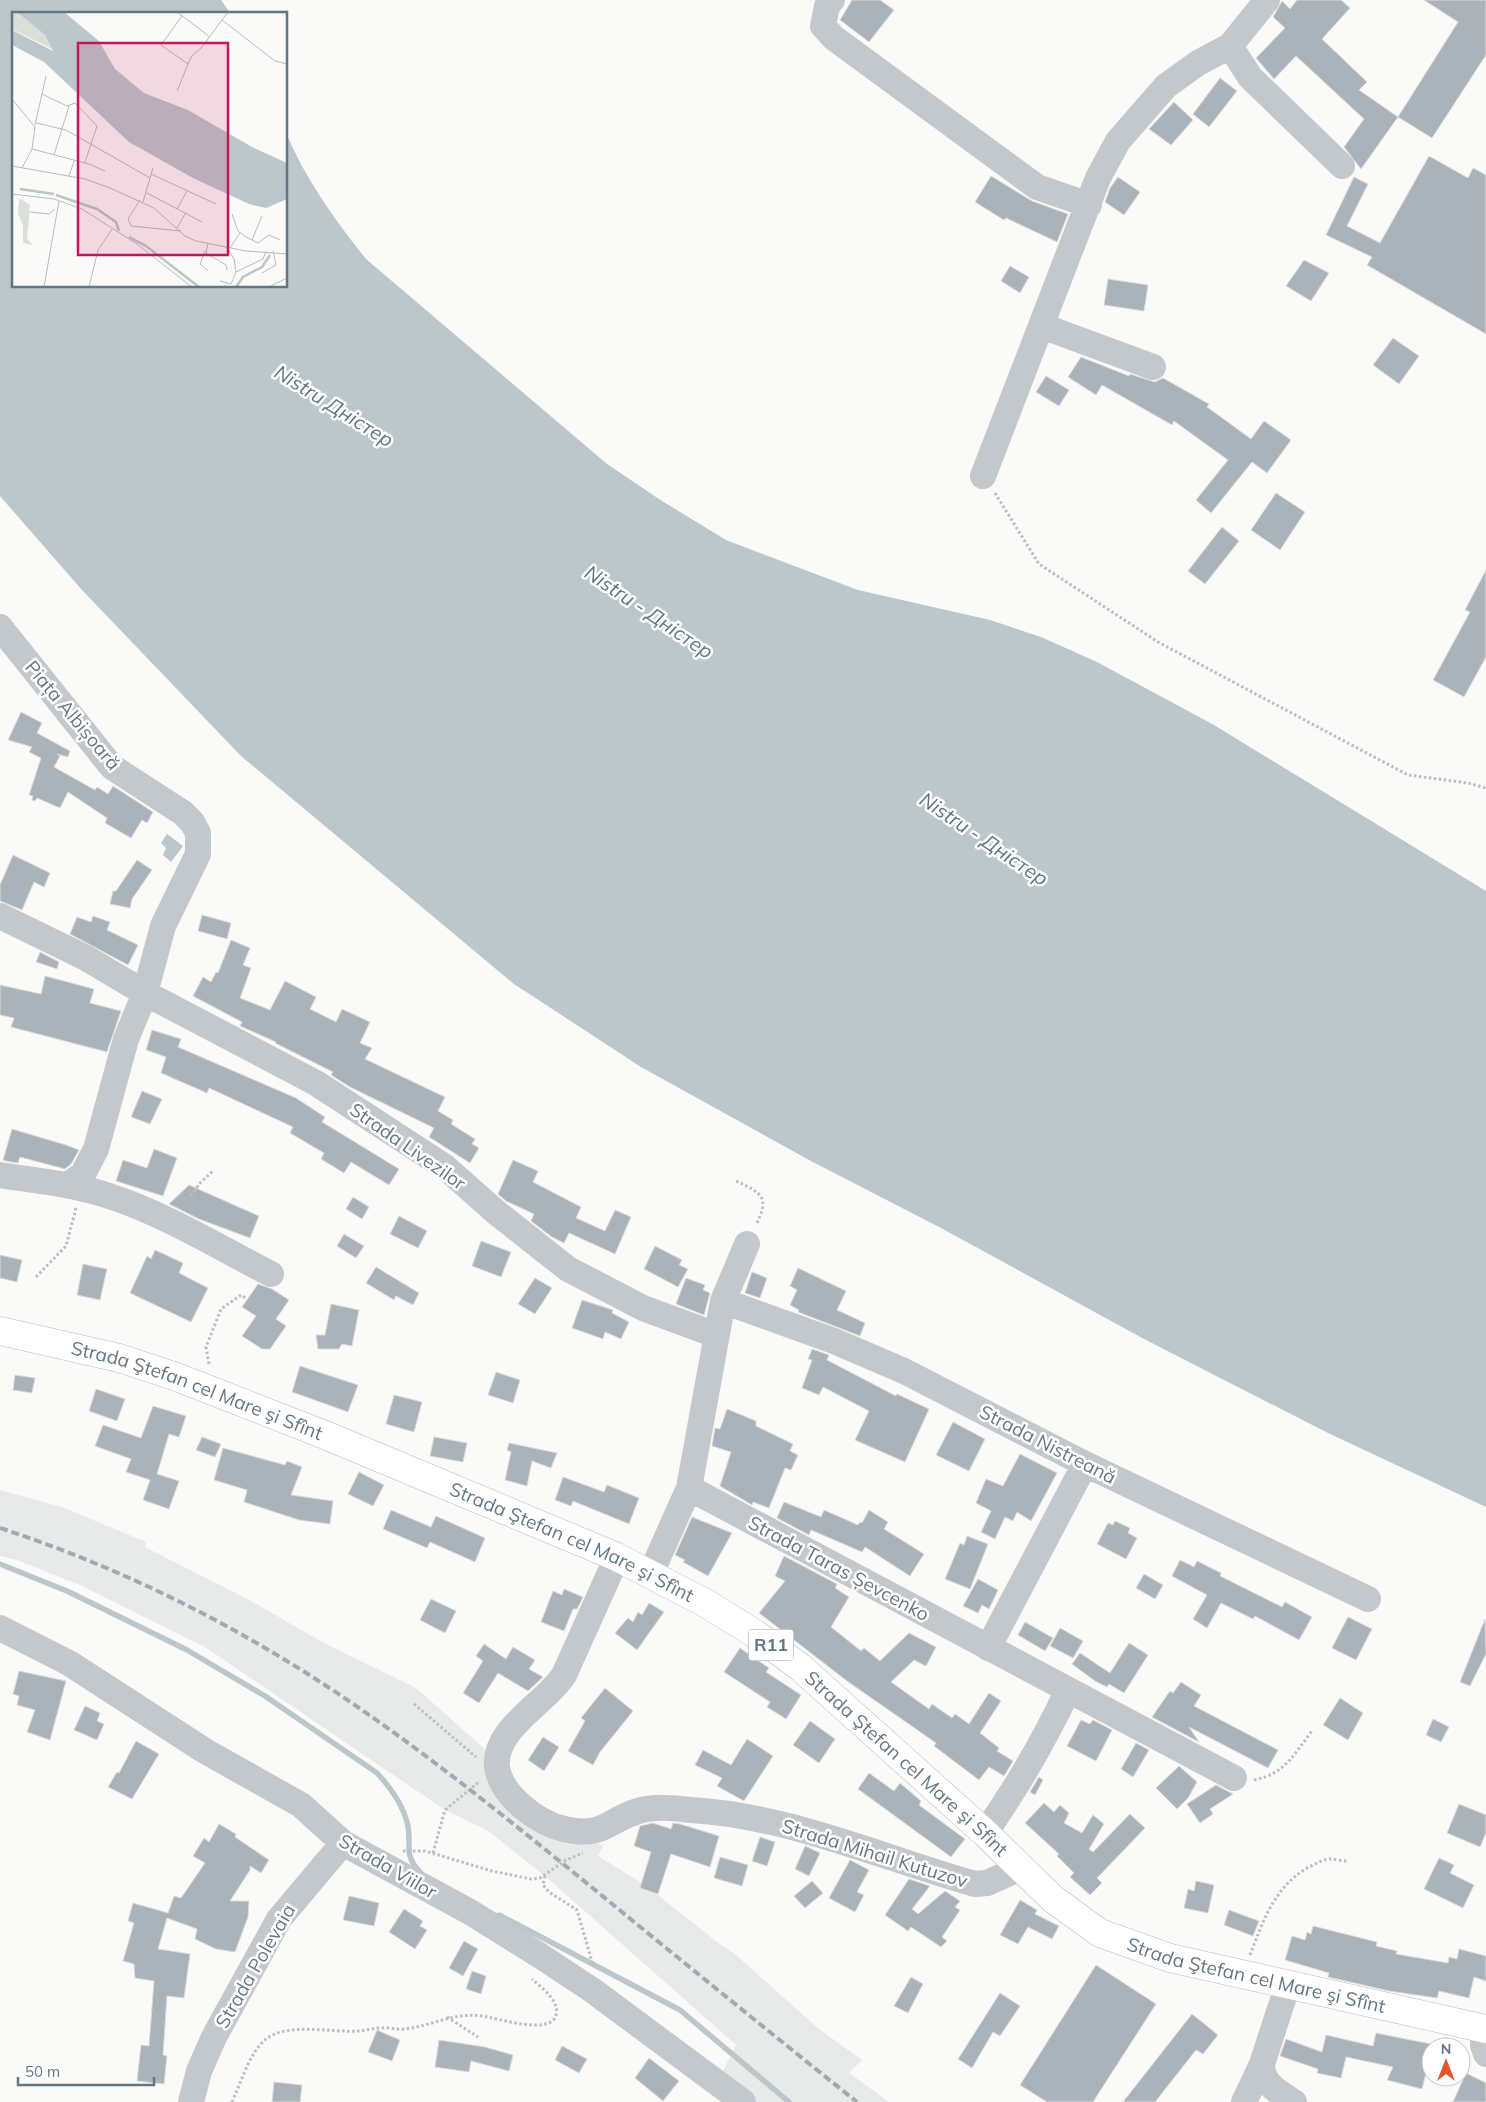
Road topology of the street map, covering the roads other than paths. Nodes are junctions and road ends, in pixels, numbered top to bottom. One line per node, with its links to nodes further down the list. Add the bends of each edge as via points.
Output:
1 (832, 0): 5 (street, via 827,6 823,26 834,38 1038,187)
2 (1267, 0): 3 (street)
3 (1230, 46): 4 (street, via 1250,77); 5 (street, via 1198,63 1160,93 1118,141 1098,178)
4 (1342, 166)
5 (1089, 205): 6 (street)
6 (1042, 326): 7 (street); 8 (street)
7 (1153, 367)
8 (984, 476)
9 (0, 627): 11 (street, Piața Albișoară, via 112,767 183,813 198,833 198,854 163,926)
10 (0, 916): 11 (street, Strada Livezilor, via 86,958)
11 (145, 993): 13 (street, via 126,1039 96,1149); 18 (street, Strada Livezilor, via 316,1083 445,1167 568,1269 643,1308)
12 (0, 1175): 13 (street)
13 (75, 1187): 15 (street, via 110,1196 180,1227)
14 (747, 1244): 16 (street)
15 (271, 1274)
16 (723, 1301): 18 (street); 19 (street, Strada Nistreană, via 834,1341 904,1371)
17 (0, 1331): 21 (main road, Strada Ştefan cel Mare şi Sfînt / R11, via 119,1358 174,1376)
18 (716, 1335): 20 (street)
19 (1085, 1464): 23 (street, Strada Nistreană); 25 (street)
20 (689, 1488): 22 (street); 25 (street, Strada Taras Șevcenko)
21 (616, 1557): 22 (main road, Strada Ştefan cel Mare şi Sfînt / R11); 30 (street, Strada Mihail Kutuzov, via 564,1674 556,1687 513,1728 502,1746 497,1765 504,1784 518,1801 552,1825 574,1830 599,1831 638,1811 672,1808 765,1820 835,1837 975,1884 987,1883)
22 (651, 1573): 28 (main road, Strada Ştefan cel Mare şi Sfînt / R11, via 754,1633 800,1667)
23 (1368, 1599)
24 (0, 1628): 29 (street, Strada Viilor, via 69,1663 205,1751 301,1805)
25 (988, 1648): 26 (street, Strada Taras Șevcenko)
26 (1068, 1690): 27 (street, Strada Taras Șevcenko); 28 (street, via 1036,1755)
27 (1234, 1778)
28 (985, 1833): 30 (main road, Strada Ştefan cel Mare şi Sfînt / R11)
29 (343, 1843): 34 (street, Strada Polevaia, via 275,1926 214,2037 199,2071); 35 (street, Strada Viilor, via 470,1912 600,1995)
30 (1020, 1868): 31 (main road, Strada Ştefan cel Mare şi Sfînt / R11, via 1100,1933 1170,1958)
31 (1288, 1984): 32 (main road, Strada Ştefan cel Mare şi Sfînt / R11); 33 (street)
32 (1485, 2037)
33 (1262, 2064): 36 (street); 37 (street, via 1266,2082)
34 (191, 2102)
35 (743, 2102)
36 (1244, 2102)
37 (1294, 2102)

